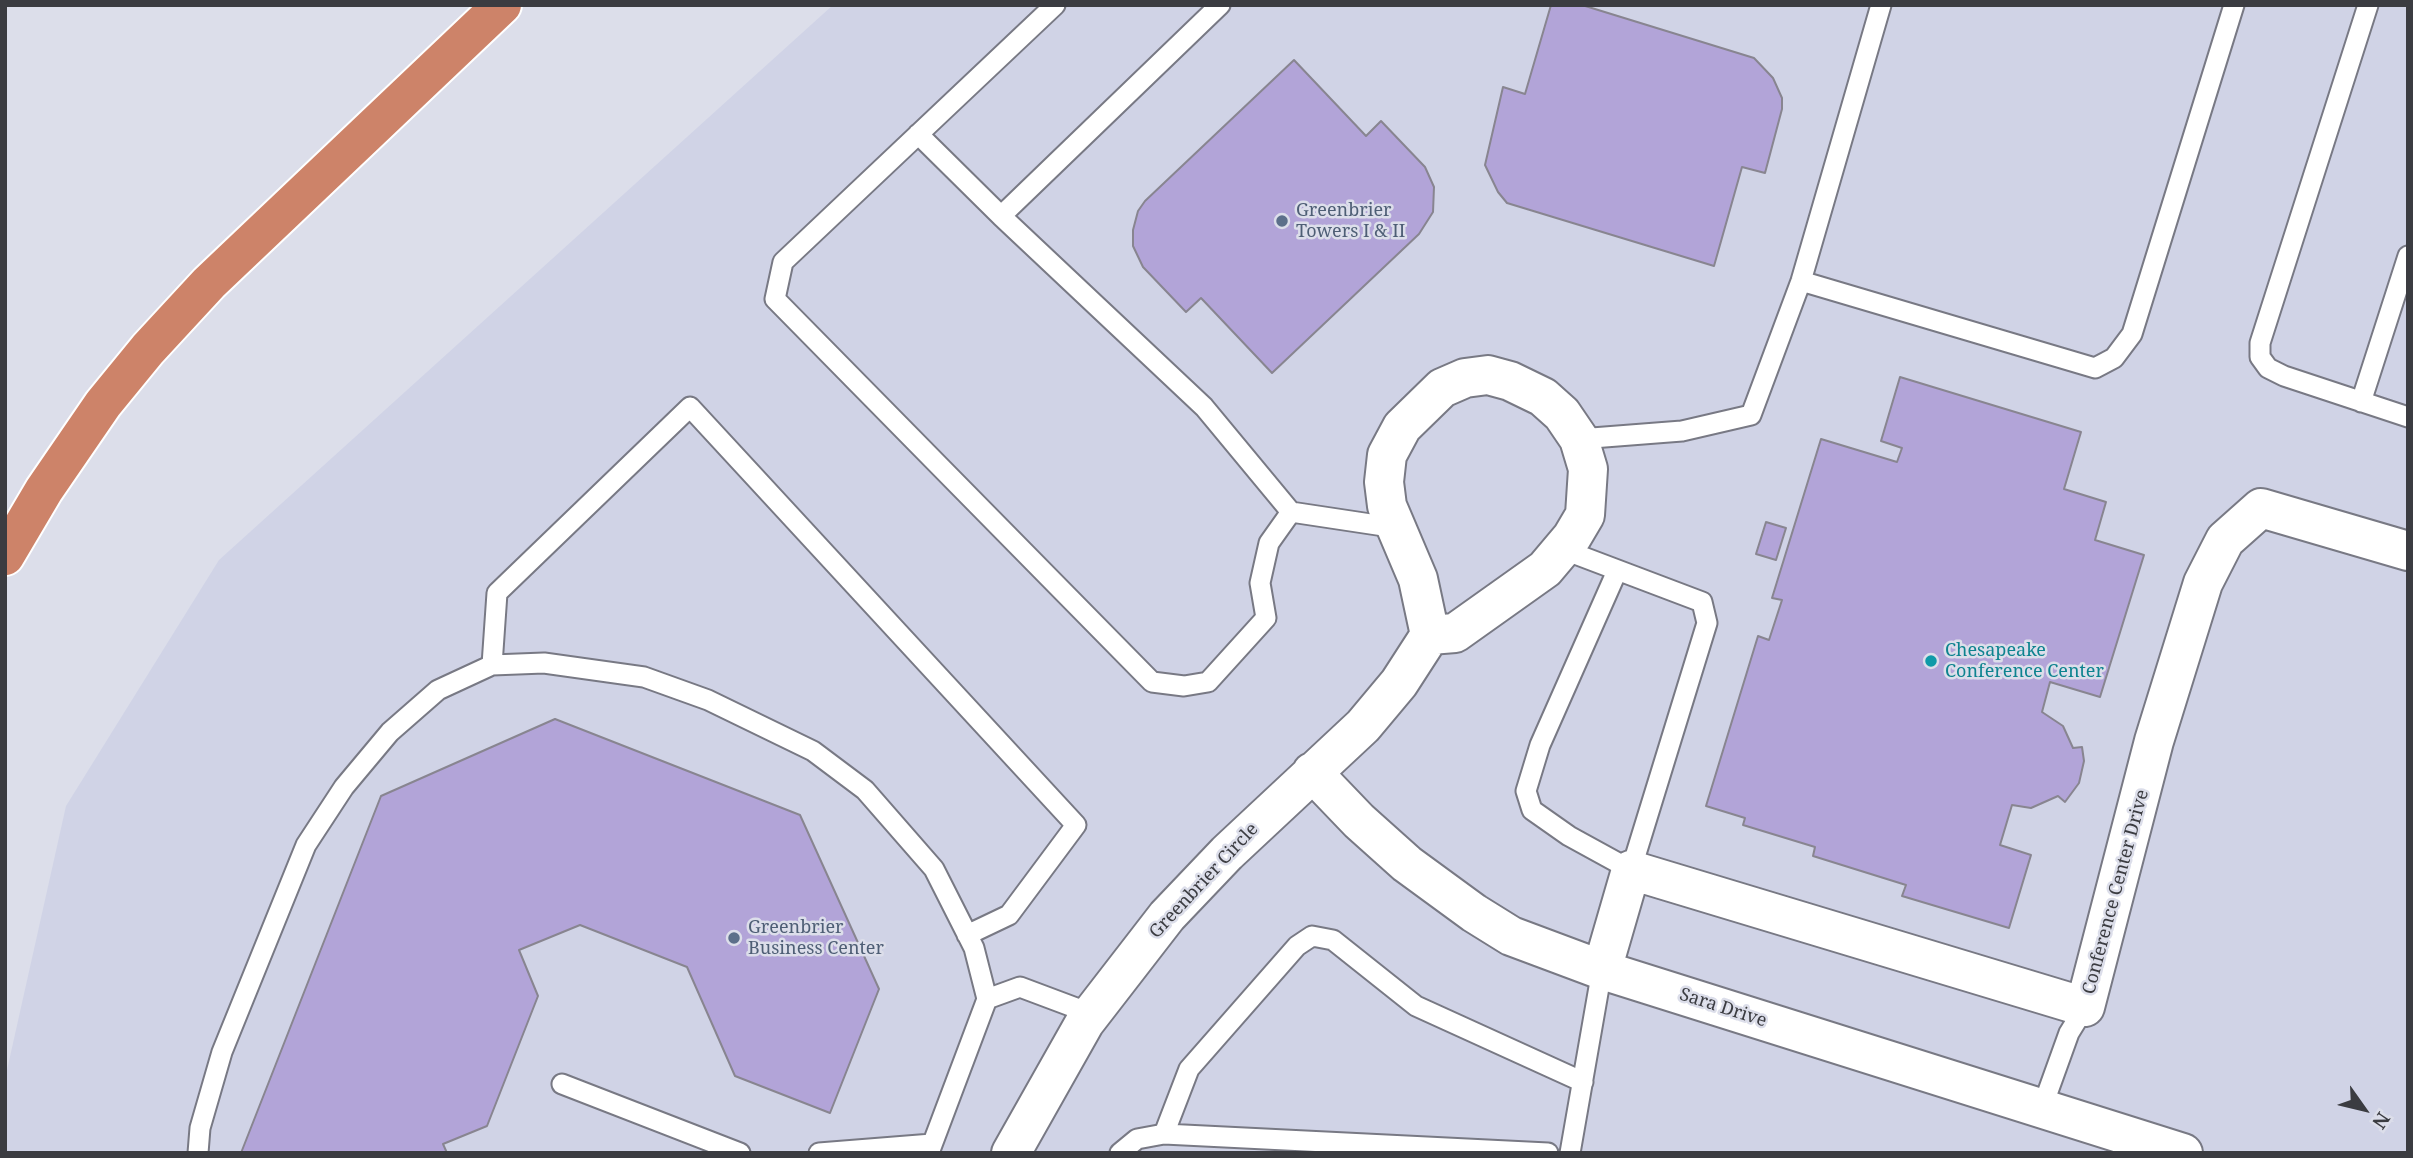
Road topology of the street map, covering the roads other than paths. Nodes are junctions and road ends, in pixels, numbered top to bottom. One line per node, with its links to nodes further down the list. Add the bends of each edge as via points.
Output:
1 (502, 5): 18 (highway, via 209,283 148,349 103,404)
2 (1055, 5): 7 (lane)
3 (1220, 5): 8 (lane)
4 (1881, 5): 10 (lane)
5 (2234, 5): 10 (lane, via 2132,334 2114,358 2095,369)
6 (2368, 5): 11 (lane, via 2260,343 2260,357 2268,368)
7 (918, 134): 8 (lane); 14 (lane, via 783,262 775,299 1152,682 1184,686 1209,682 1266,618 1260,583 1269,543)
8 (1001, 216): 14 (lane, via 1204,407)
9 (2408, 256): 11 (lane)
10 (1801, 281): 13 (lane, via 1751,415 1682,431)
11 (2361, 402): 12 (lane)
12 (2408, 417)
13 (1579, 439): 15 (street, via 1543,397 1510,380 1488,375 1441,388 1402,427 1387,455 1384,482); 16 (street, via 1588,469 1585,514)
14 (1291, 512): 15 (lane)
15 (1397, 528): 20 (street, via 1418,579)
16 (1562, 549): 19 (lane); 20 (street, via 1545,569 1455,633)
17 (2408, 551): 27 (street, Conference Center Drive, via 2261,508 2225,540 2203,583 2154,741)
18 (5, 556)
19 (1617, 570): 23 (lane, via 1702,602 1707,623); 23 (lane, via 1541,745 1526,791 1532,810)
20 (1430, 635): 22 (street, Greenbrier Circle, via 1363,726)
21 (492, 665): 24 (lane, via 544,663 644,677 708,701 813,751 865,790 934,869); 24 (lane, via 496,593 690,407 1076,825 1009,915); 34 (lane, via 438,690 390,732 344,787 306,845 222,1052 200,1128)
22 (1312, 772): 25 (street, Sara Drive, via 1407,864 1474,913 1511,936); 28 (street, Greenbrier Circle, via 1167,915)
23 (1631, 870): 25 (street); 27 (street, Conference Center Drive)
24 (967, 936): 26 (lane)
25 (1602, 970): 29 (lane); 31 (street, Sara Drive)
26 (986, 999): 28 (lane, via 1020,987); 33 (lane)
27 (2085, 1007): 31 (lane, via 2069,1033)
28 (1092, 1014): 37 (street, Greenbrier Circle)
29 (1583, 1082): 32 (lane, via 1416,1006 1332,940 1312,936 1297,946 1189,1069); 40 (lane)
30 (562, 1084): 35 (lane)
31 (2042, 1108): 41 (street, Sara Drive)
32 (1164, 1134): 38 (lane, via 1137,1139); 39 (lane)
33 (930, 1148): 36 (lane)
34 (198, 1153)
35 (740, 1153)
36 (819, 1153)
37 (1011, 1153)
38 (1121, 1153)
39 (1548, 1153)
40 (1570, 1153)
41 (2183, 1153)

